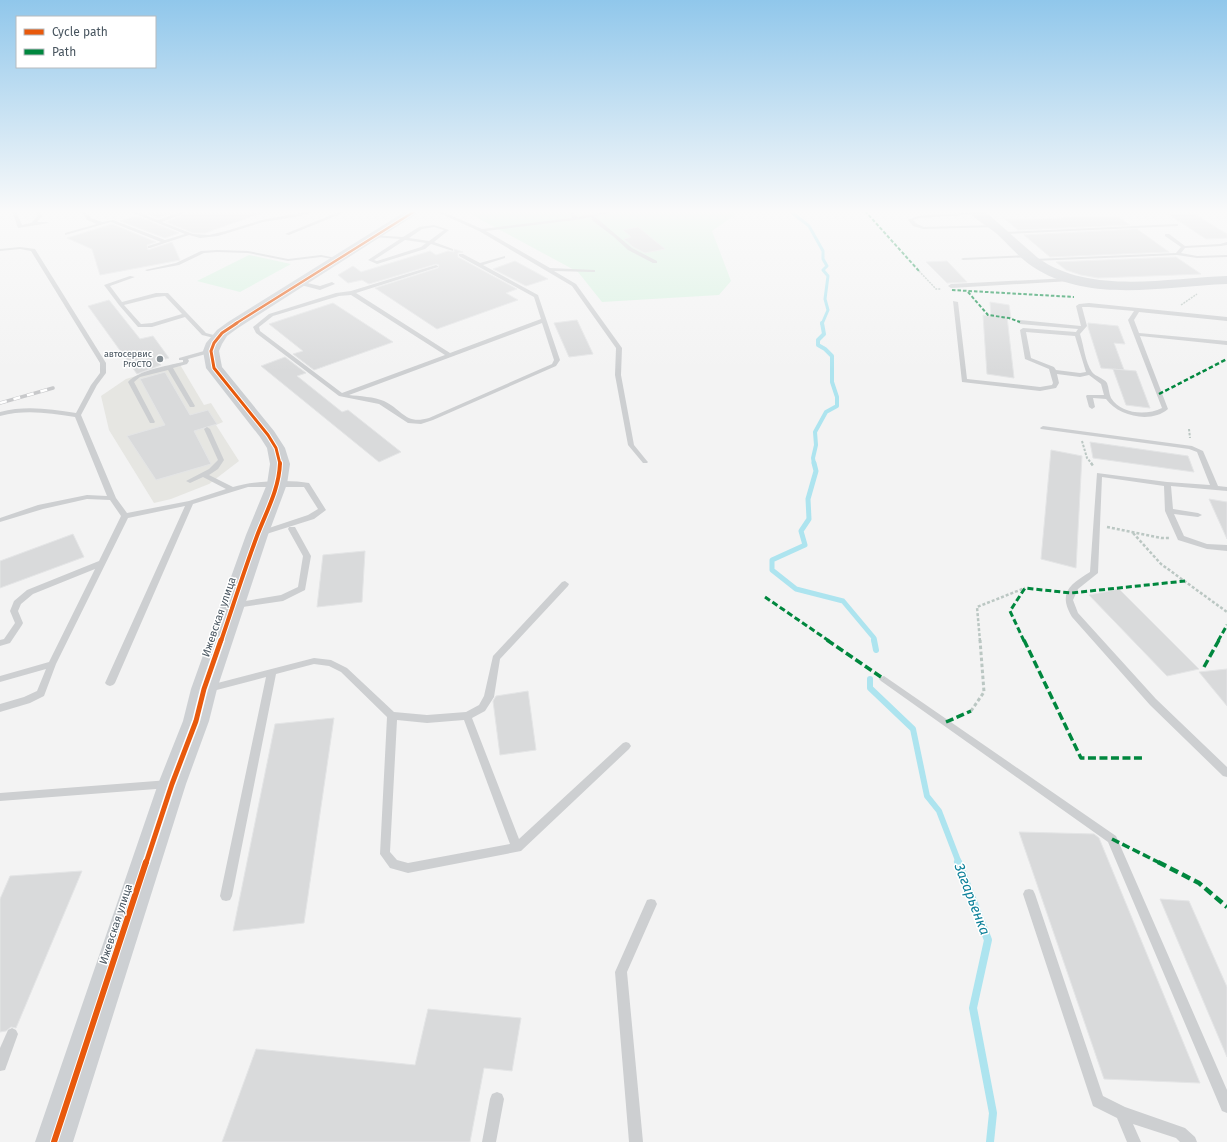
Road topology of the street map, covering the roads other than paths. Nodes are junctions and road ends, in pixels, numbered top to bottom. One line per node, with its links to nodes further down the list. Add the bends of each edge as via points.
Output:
1 (42, 264): 41 (lane, via 103,363 102,373)
2 (176, 264): 9 (lane)
3 (331, 264): 14 (street)
4 (541, 264): 8 (lane)
5 (1040, 264): 12 (street)
6 (479, 265): 23 (lane, via 536,296)
7 (436, 266): 17 (lane)
8 (548, 268): 10 (lane); 45 (lane, via 574,285 619,348 618,375 632,445)
9 (147, 270)
10 (593, 271)
11 (132, 278): 19 (lane, via 107,285)
12 (1069, 280): 13 (street, via 1101,285); 16 (lane)
13 (1227, 280)
14 (299, 284): 15 (lane, via 320,288); 29 (street, via 233,325)
15 (332, 284)
16 (951, 286)
17 (352, 293): 30 (lane); 36 (lane, via 338,294 271,315 256,327 258,332)
18 (955, 302): 34 (lane, via 964,381 1048,389 1056,383)
19 (121, 304): 21 (lane, via 166,294); 21 (lane, via 140,326)
20 (1136, 310): 22 (lane); 25 (lane, via 1082,305 1079,309 1084,326); 27 (lane, via 1131,320)
21 (186, 315): 29 (lane)
22 (1227, 319)
23 (544, 320): 30 (lane); 36 (lane, via 557,360 554,364 432,418 410,422 381,402)
24 (1020, 322): 25 (lane)
25 (1082, 328): 26 (lane)
26 (1078, 334): 34 (lane, via 1022,330 1028,359 1052,368); 35 (lane)
27 (1136, 334): 28 (lane); 37 (lane, via 1165,409 1159,414 1152,415 1130,413 1118,407)
28 (1227, 343)
29 (214, 344): 31 (lane); 48 (street, Ижевская улица, via 214,368 276,448 280,464)
30 (450, 354): 36 (lane)
31 (184, 358): 32 (lane); 33 (lane, via 185,362)
32 (161, 365)
33 (169, 368): 38 (lane); 42 (lane, via 138,376 131,382)
34 (1053, 372): 35 (lane, via 1080,375)
35 (1090, 373): 37 (lane, via 1104,383)
36 (341, 395)
37 (1108, 396): 39 (lane, via 1089,396)
38 (192, 406)
39 (1092, 407)
40 (0, 414): 41 (lane, via 30,408)
41 (78, 415): 53 (lane)
42 (152, 422)
43 (1043, 428): 50 (lane, via 1190,447 1200,451)
44 (207, 429): 46 (lane, via 221,460 217,467)
45 (645, 462)
46 (204, 474): 47 (lane); 52 (lane)
47 (190, 481)
48 (277, 484): 52 (lane, via 247,485); 60 (street, Ижевская улица); 60 (lane, via 306,485 322,510 311,517)
49 (1167, 484): 50 (lane); 55 (lane); 76 (lane, via 1099,474 1094,573 1078,584 1069,601 1075,615 1153,702)
50 (1215, 488): 51 (lane)
51 (1227, 489)
52 (233, 490): 54 (lane)
53 (112, 498): 57 (lane); 58 (lane, via 87,497 41,507)
54 (190, 503): 57 (lane); 70 (lane)
55 (1169, 511): 56 (lane); 61 (lane, via 1180,538 1207,546)
56 (1198, 515)
57 (125, 516): 62 (lane)
58 (0, 520)
59 (292, 529): 64 (lane, via 307,556 302,588 283,598)
60 (257, 535): 64 (street, Ижевская улица)
61 (1227, 548)
62 (102, 563): 65 (lane, via 30,592 15,607 19,623 7,641); 66 (lane)
63 (566, 584): 74 (lane, via 496,658 489,697 482,708)
64 (233, 605): 71 (street, Ижевская улица)
65 (0, 643)
66 (52, 664): 68 (lane); 72 (lane, via 41,693)
67 (272, 671): 71 (lane); 73 (lane, via 314,661 331,663 344,670); 81 (lane)
68 (0, 679)
69 (884, 679): 86 (lane, via 1112,839)
70 (110, 683)
71 (204, 689): 77 (street, Ижевская улица, via 196,720)
72 (0, 708)
73 (392, 716): 74 (lane, via 427,719); 79 (lane, via 385,854 394,864 408,868)
74 (467, 716): 79 (lane)
75 (626, 746): 79 (lane)
76 (1227, 773)
77 (172, 784): 78 (lane); 88 (street, Ижевская улица)
78 (0, 797)
79 (517, 848)
80 (1029, 894): 87 (lane, via 1098,1101)
81 (226, 896)
82 (651, 904): 90 (lane, via 620,972)
83 (12, 1034): 84 (lane)
84 (0, 1065)
85 (497, 1099): 89 (lane)
86 (1227, 1106)
87 (1122, 1113): 91 (lane); 92 (lane, via 1180,1133)
88 (54, 1142)
89 (489, 1142)
90 (636, 1142)
91 (1134, 1142)
92 (1190, 1142)

